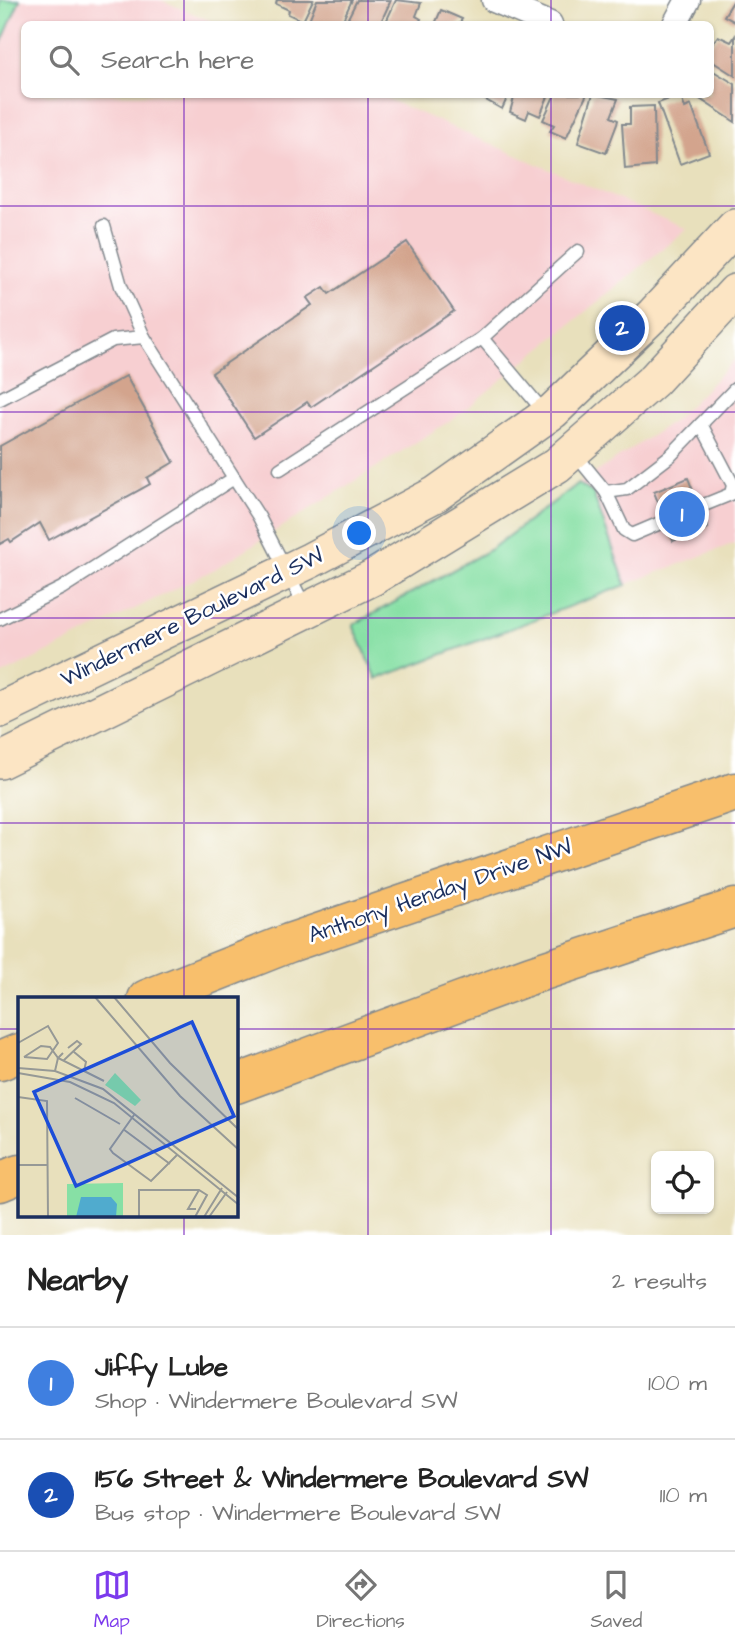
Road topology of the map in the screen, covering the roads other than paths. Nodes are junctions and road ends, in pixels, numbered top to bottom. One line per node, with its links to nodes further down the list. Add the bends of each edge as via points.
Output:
1 (494, 0): 3 (street)
2 (688, 0): 4 (street)
3 (543, 21)
4 (677, 21)
5 (104, 226): 9 (lane, via 121,286)
6 (735, 227): 13 (main road, Windermere Boulevard SW, via 604,364)
7 (578, 251): 10 (lane)
8 (735, 292): 15 (main road, Windermere Boulevard SW, via 654,380)
9 (144, 337): 12 (lane, via 113,340); 17 (lane)
10 (482, 338): 13 (lane); 16 (lane)
11 (734, 391): 14 (lane)
12 (0, 399)
13 (547, 416): 21 (main road, Windermere Boulevard SW, via 436,494)
14 (701, 424): 18 (lane, via 670,456 627,489); 19 (lane, via 733,485 731,494)
15 (572, 451): 18 (lane); 22 (main road, Windermere Boulevard SW, via 372,578)
16 (280, 469)
17 (234, 478): 21 (lane); 23 (lane, via 62,588)
18 (606, 492): 20 (lane, via 624,530 632,535)
19 (699, 507)
20 (665, 521)
21 (289, 570): 22 (lane); 24 (main road, Windermere Boulevard SW)
22 (306, 610): 25 (main road, Windermere Boulevard SW)
23 (0, 619)
24 (0, 710)
25 (0, 761)
26 (735, 792): 28 (highway, Anthony Henday Drive NW, via 289,943)
27 (735, 908): 31 (highway, via 531,975)
28 (153, 997)
29 (18, 1053): 30 (highway)
30 (0, 1061)
31 (238, 1083)
32 (18, 1174): 33 (highway)
33 (0, 1182)

